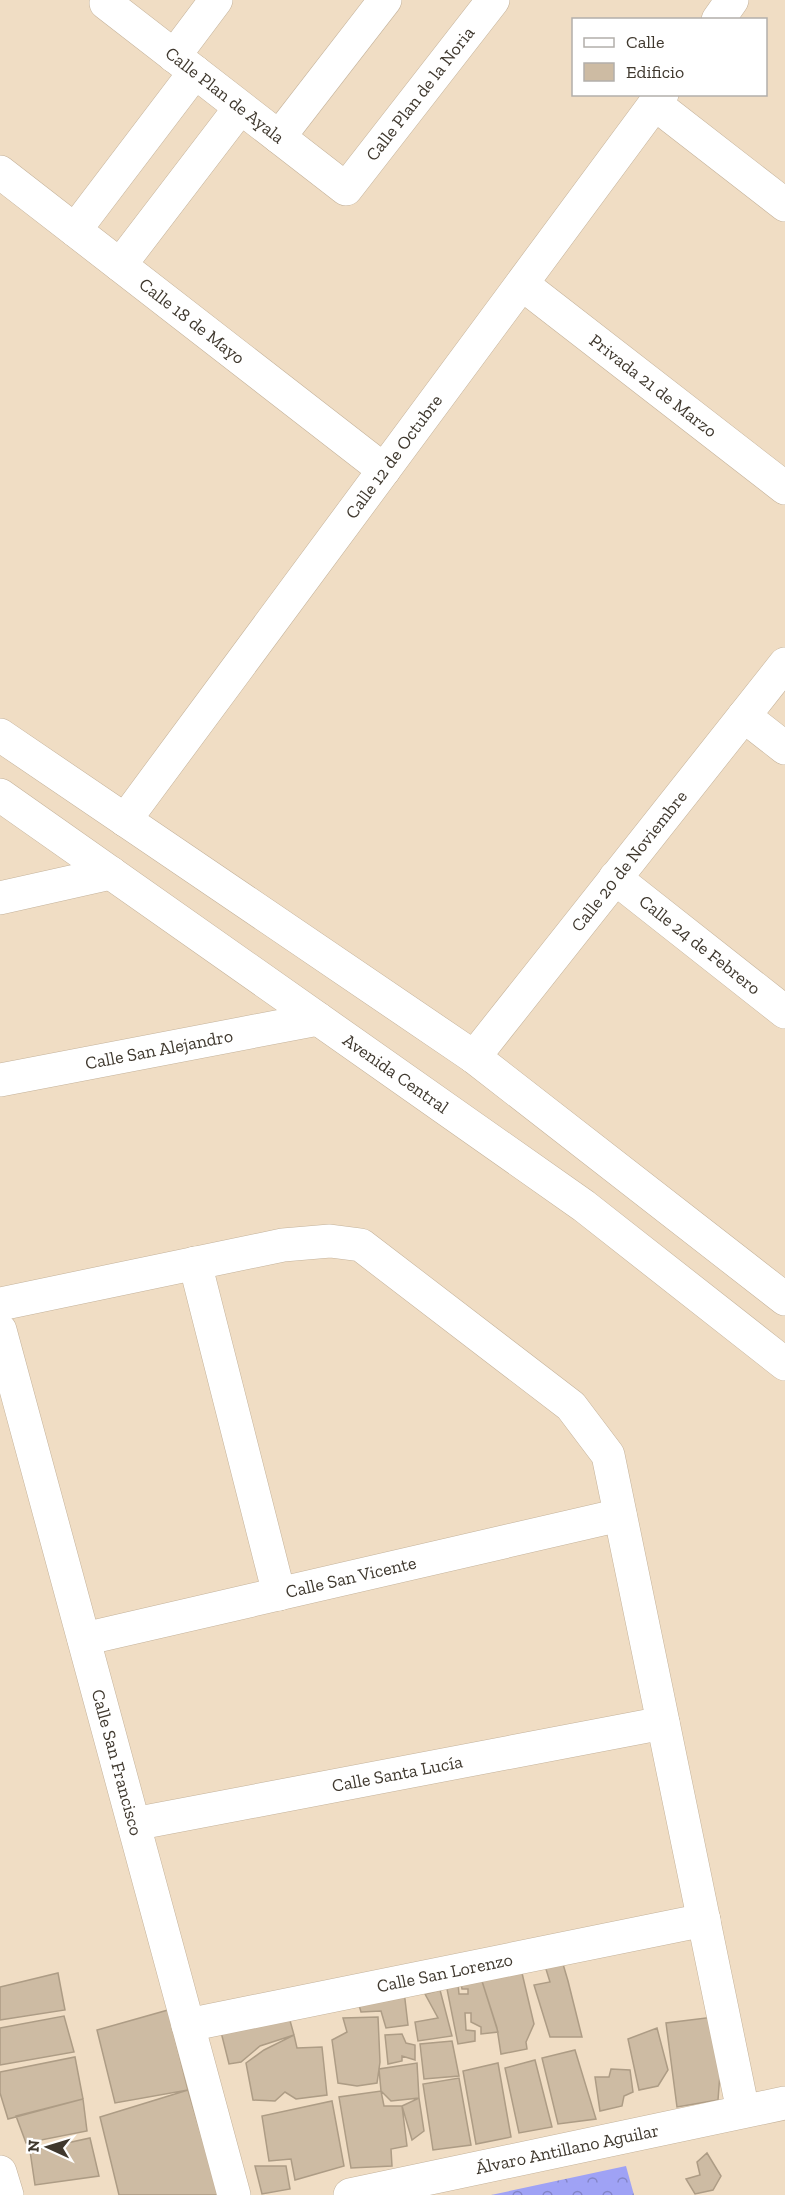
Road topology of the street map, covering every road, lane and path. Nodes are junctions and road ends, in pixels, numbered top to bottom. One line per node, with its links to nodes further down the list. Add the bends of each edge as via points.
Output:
1 (216, 0): 7 (street)
2 (385, 0): 10 (street)
3 (493, 0): 12 (street, Calle Plan de la Noria)
4 (732, 0): 6 (street)
5 (107, 2): 7 (street, Calle Plan de Ayala)
6 (719, 18)
7 (184, 64): 9 (street, Calle Plan de Ayala); 14 (street)
8 (659, 99): 13 (street); 16 (street, Calle 12 de Octubre)
9 (240, 108): 10 (street, Calle Plan de Ayala); 15 (street)
10 (279, 137): 12 (street, Calle Plan de Ayala)
11 (0, 172): 14 (street, Calle 18 de Mayo)
12 (346, 189)
13 (785, 205)
14 (75, 230): 15 (street, Calle 18 de Mayo)
15 (120, 265): 17 (street, Calle 18 de Mayo)
16 (522, 284): 17 (street, Calle 12 de Octubre); 18 (street, Privada 21 de Marzo)
17 (384, 470): 24 (street, Calle 12 de Octubre)
18 (785, 488)
19 (785, 663): 20 (street, Calle 20 de Noviembre)
20 (744, 716): 22 (street); 26 (street, Calle 20 de Noviembre)
21 (0, 735): 24 (street)
22 (785, 748)
23 (0, 795): 25 (street, Avenida Central)
24 (125, 820): 30 (street)
25 (111, 873): 27 (street); 29 (street, Avenida Central)
26 (615, 878): 28 (street, Calle 24 de Febrero); 30 (street, Calle 20 de Noviembre)
27 (0, 898)
28 (785, 1012)
29 (318, 1019): 31 (street, Calle San Alejandro); 36 (street, Avenida Central, via 584,1206)
30 (474, 1057): 33 (street)
31 (0, 1080)
32 (195, 1263): 34 (street); 37 (street, via 283,1245 330,1241 360,1245 571,1406 608,1455); 38 (street)
33 (785, 1299)
34 (0, 1304)
35 (0, 1330): 39 (street, Calle San Francisco)
36 (785, 1364)
37 (620, 1515): 38 (street, Calle San Vicente); 40 (street)
38 (279, 1594): 39 (street, Calle San Vicente)
39 (84, 1639): 41 (street, Calle San Francisco)
40 (663, 1723): 41 (street, Calle Santa Lucía); 42 (street)
41 (134, 1824): 43 (street, Calle San Francisco)
42 (704, 1920): 43 (street, Calle San Lorenzo); 45 (street)
43 (188, 2025): 48 (street, Calle San Francisco)
44 (785, 2103): 45 (street, Álvaro Antillano Aguilar)
45 (743, 2111): 49 (street, Álvaro Antillano Aguilar)
46 (0, 2172): 47 (street)
47 (7, 2195)
48 (234, 2195)
49 (350, 2195)

